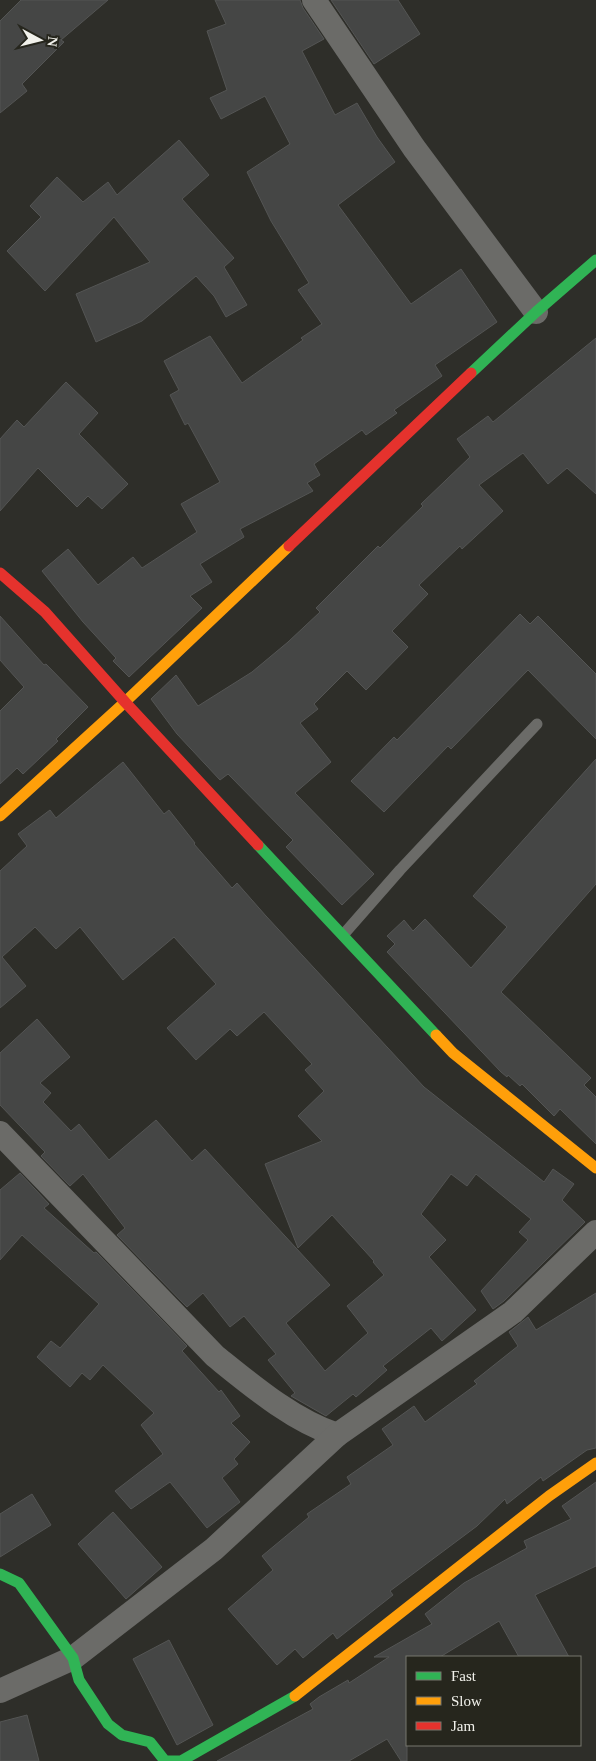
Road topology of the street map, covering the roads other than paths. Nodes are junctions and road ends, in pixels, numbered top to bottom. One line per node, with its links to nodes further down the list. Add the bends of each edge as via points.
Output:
1 (314, 0): 3 (street, via 414,148)
2 (596, 260): 3 (street)
3 (536, 312): 5 (street)
4 (2, 578): 5 (street, via 45,612)
5 (125, 702): 7 (street); 8 (street)
6 (537, 724): 8 (lane)
7 (0, 816)
8 (342, 937): 10 (street, via 453,1052)
9 (0, 1133): 12 (street, via 215,1356 305,1422)
10 (596, 1168)
11 (596, 1232): 12 (street, via 512,1312)
12 (336, 1435): 15 (street, via 214,1549)
13 (596, 1464): 15 (street, via 549,1496 290,1700 181,1761 165,1761 150,1742 122,1735 108,1724 79,1680)
14 (0, 1574): 15 (street, via 19,1584)
15 (72, 1658): 16 (street)
16 (0, 1691)

